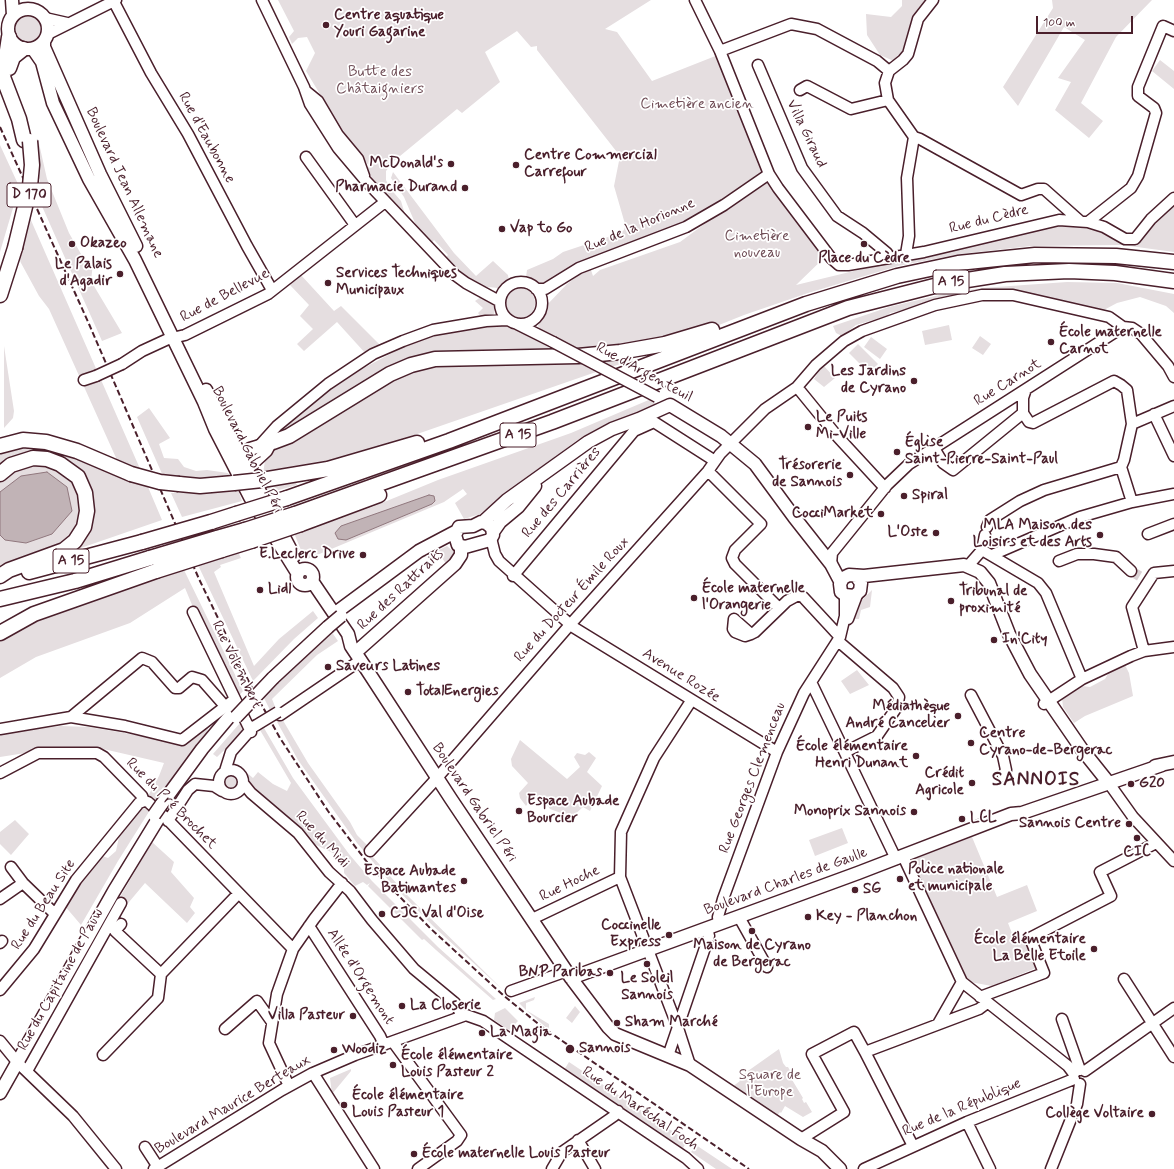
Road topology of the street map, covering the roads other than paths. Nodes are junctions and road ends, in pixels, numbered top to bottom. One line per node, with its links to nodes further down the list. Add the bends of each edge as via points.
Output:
1 (12, 0): 7 (main road)
2 (262, 0): 24 (street, via 306,92 318,101 338,135 358,159 365,180)
3 (695, 0): 14 (street)
4 (933, 0): 16 (street, via 918,19 908,54)
5 (114, 1): 9 (street); 37 (street, Rue d'Eaubonne, via 151,73 188,134)
6 (27, 4): 7 (main road); 8 (main road)
7 (13, 15): 11 (main road, via 8,24)
8 (45, 18): 9 (street); 12 (main road, via 48,24)
9 (67, 24): 12 (street)
10 (1174, 31): 25 (street, via 1163,26 1138,87 1138,96 1154,108 1156,113 1138,176 1131,188)
11 (9, 37): 13 (main road, via 13,44); 20 (highway, D 170, via 3,77)
12 (46, 38): 13 (main road); 48 (main road, Boulevard Jean Allemane, via 44,47 100,174 150,275)
13 (28, 49): 20 (highway, D 170, via 11,61 8,75 27,125); 48 (main road, Boulevard Jean Allemane, via 42,62 54,104 89,179)
14 (720, 51): 16 (street, via 791,24 817,29 877,60); 22 (street)
15 (758, 65): 29 (street, Villa Giraud, via 802,168 837,216 863,233 887,253)
16 (889, 72): 18 (street, via 885,83)
17 (800, 90): 18 (street, via 807,86 851,109)
18 (888, 100): 19 (street)
19 (914, 137): 25 (street, via 1021,196 1044,189); 28 (street, via 907,178 909,236)
20 (27, 141): 27 (highway, D 170, bridge, via 32,165 30,186)
21 (306, 157): 26 (street)
22 (769, 174): 29 (street, via 836,263 843,266); 32 (street, Rue de la Horionne, via 686,227 579,268)
23 (1174, 198): 25 (street, via 1151,219 1135,239 1126,239 1104,227)
24 (385, 202): 26 (street, Rue de Bellevue); 34 (street, via 455,275)
25 (1084, 221): 28 (street, Rue du Cèdre, via 1059,220)
26 (354, 225): 37 (street, Rue de Bellevue)
27 (12, 247): 31 (highway, D 170); 38 (highway, D 170)
28 (906, 254): 29 (street)
29 (889, 258)
30 (1174, 262): 45 (highway, A 15, via 1070,254 1010,256 958,263 843,291)
31 (0, 276)
32 (562, 280): 36 (street, Rue de la Horionne, via 545,289); 39 (street, Rue de la Horionne)
33 (1174, 281): 79 (highway, A 15, bridge, via 1114,273 1069,271 1005,274 942,284 848,308 298,519)
34 (478, 289): 35 (street); 40 (street)
35 (504, 289): 36 (street, via 510,284 523,282); 40 (street)
36 (536, 289): 39 (street)
37 (272, 290): 48 (street, Rue de Bellevue)
38 (0, 295)
39 (542, 302): 41 (street, via 541,309)
40 (500, 306): 42 (street); 43 (street)
41 (534, 319): 44 (street); 47 (street)
42 (486, 320): 43 (street); 60 (street, via 433,330 402,340 373,354 344,372 294,412)
43 (507, 320): 44 (street)
44 (517, 324): 47 (street, Rue d'Argenteuil)
45 (745, 327): 55 (highway, A 15); 60 (highway, via 734,322 665,344 620,352 578,356 435,359 390,374 289,436)
46 (1123, 327): 49 (street, Rue du Docteur Émile Roux, via 1140,334 1168,366); 51 (street, Rue du Docteur Émile Roux, via 1109,317 1013,296 982,295 935,305 862,331 833,349); 52 (street, Rue Carnot)
47 (539, 336): 53 (street, Rue d'Argenteuil, bridge)
48 (176, 338): 50 (street, Rue de Bellevue, bridge, via 142,351 122,364); 66 (main road, Boulevard Gabriel Péri, via 207,400 215,429)
49 (1174, 377)
50 (84, 380)
51 (797, 387): 59 (street, Rue du Docteur Émile Roux, via 765,409); 71 (street)
52 (1026, 389): 56 (street); 62 (street, Rue Carnot)
53 (670, 405): 59 (main road, Rue d'Argenteuil); 64 (main road, via 607,431)
54 (1174, 406): 57 (street)
55 (526, 410): 70 (highway, via 328,469); 92 (highway, A 15, bridge, via 429,448 287,498 142,542)
56 (1023, 413): 58 (street, via 1029,422 1033,423 1114,381 1127,390); 62 (street, via 953,470 943,463)
57 (1154, 414): 58 (street); 63 (street)
58 (1132, 424): 67 (street)
59 (731, 443): 65 (street, Rue du Docteur Émile Roux); 83 (main road, Rue d'Argenteuil, via 757,466 796,520)
60 (266, 444): 66 (main road)
61 (0, 446): 66 (highway, bridge, via 23,440 46,442 78,451 131,474 160,482 200,486)
62 (934, 448): 71 (street, Rue Carnot, via 909,464)
63 (1174, 456)
64 (562, 460): 74 (main road, via 507,500); 78 (main road, via 513,512 500,522)
65 (715, 461): 68 (street, Rue du Docteur Émile Roux); 90 (street, Rue des Carrières, via 654,422 634,430)
66 (240, 466): 70 (highway, bridge); 70 (main road, Boulevard Gabriel Péri); 87 (main road, Boulevard Gabriel Péri, via 250,497)
67 (1121, 467): 73 (street); 81 (street, via 1044,490 1020,501 990,520)
68 (708, 470): 95 (street, via 761,524 735,550 732,558); 98 (street, Rue du Docteur Émile Roux)
69 (0, 474): 89 (highway, via 11,465 33,458 47,459 60,464 78,477 85,493 87,511 84,527 75,541 64,550 9,570)
70 (257, 478): 87 (main road, Boulevard Gabriel Péri)
71 (884, 488): 83 (street, Rue Carnot)
72 (1174, 494): 73 (street)
73 (1132, 502): 82 (street, via 1080,517)
74 (483, 522): 76 (main road, via 473,526 461,526); 78 (main road, via 490,525)
75 (1174, 524): 77 (street)
76 (456, 532): 80 (main road, via 455,538); 97 (main road, via 419,551)
77 (1148, 534)
78 (492, 535): 80 (main road, via 486,542); 90 (street, Avenue Rozée, via 497,558)
79 (220, 544): 94 (highway, A 15, bridge, via 150,558 81,579); 99 (highway, bridge, via 156,571 34,614)
80 (459, 546): 97 (main road, via 445,544 430,550); 104 (main road, Rue des Rattraits, via 461,554 455,564)
81 (982, 550): 82 (street); 85 (street)
82 (992, 555): 105 (street, via 1028,576 1046,593)
83 (831, 558): 91 (main road)
84 (1059, 561): 88 (street, via 1077,554 1109,556 1116,558)
85 (968, 566): 91 (main road); 110 (main road, via 980,572 989,583 1017,650)
86 (1174, 571): 103 (street, via 1154,574 1144,580 1132,607)
87 (300, 572): 104 (main road, Boulevard Gabriel Péri, via 298,582 308,583 343,639)
88 (1131, 572)
89 (0, 576)
90 (513, 576): 98 (street, Avenue Rozée)
91 (848, 577): 93 (main road, via 861,581); 93 (main road, via 840,589)
92 (0, 579)
93 (854, 592): 101 (street, Rue Georges Clemenceau, via 846,603); 110 (main road, via 868,582 878,580 963,573 974,576 983,585 1017,659)
94 (0, 599)
95 (779, 608): 100 (street); 101 (street, via 793,597 803,597)
96 (193, 612): 108 (street, Rue Volembert)
97 (339, 614): 111 (main road, bridge)
98 (570, 624): 109 (street, Avenue Rozée); 123 (street, Rue du Docteur Émile Roux)
99 (0, 633)
100 (751, 634)
101 (840, 635): 106 (street, Rue Georges Clemenceau); 117 (street, via 893,688 898,702 877,736)
102 (1174, 647): 103 (street)
103 (1144, 651): 105 (street)
104 (356, 653): 114 (street, bridge, via 312,692); 123 (main road, Boulevard Gabriel Péri)
105 (1082, 679): 110 (street)
106 (811, 682): 116 (street, Rue Georges Clemenceau, via 799,702); 117 (street)
107 (971, 695): 122 (street, via 1003,756 1006,770)
108 (235, 699): 111 (street); 114 (street, Rue Volembert)
109 (691, 701): 116 (street, Avenue Rozée); 137 (street, via 654,758 621,832)
110 (1046, 703): 124 (main road)
111 (231, 711): 112 (street, via 182,740 125,726); 112 (street, via 202,680 192,678 180,688 175,688 152,662 142,658); 129 (main road)
112 (71, 718): 113 (street)
113 (0, 729)
114 (252, 731): 115 (street)
115 (234, 748): 119 (street, via 233,762); 120 (street)
116 (777, 752): 147 (street, Rue Georges Clemenceau, via 722,899)
117 (845, 752): 134 (street)
118 (1174, 762): 124 (main road, Boulevard Charles de Gaulle)
119 (236, 770): 120 (street); 125 (street, via 242,775)
120 (224, 771): 126 (street, via 218,778)
121 (0, 773): 128 (street, Rue du Pré Brochet, via 38,753 97,753 142,796)
122 (1003, 776)
123 (437, 778): 133 (street, Rue du Docteur Émile Roux); 145 (main road, Boulevard Gabriel Péri)
124 (1101, 780): 130 (main road, Boulevard Charles de Gaulle, via 1020,807); 130 (main road, Boulevard Charles de Gaulle, via 1071,796 1022,813); 132 (street)
125 (243, 783): 127 (street); 131 (street, Rue du Midi)
126 (222, 791): 127 (street); 129 (street, via 214,786 195,784)
127 (236, 793): 131 (street, Rue du Midi)
128 (144, 801): 129 (street, Rue du Pré Brochet); 143 (street, Rue du Beau Site, via 139,803 76,880)
129 (161, 814): 140 (street, Rue du Pré Brochet); 174 (main road, via 134,845)
130 (1011, 814): 134 (main road, Boulevard Charles de Gaulle)
131 (280, 818): 139 (street, Rue du Midi, via 298,833 325,867)
132 (1156, 843): 135 (street); 159 (street, via 1100,872 1111,896 1030,938 1044,972)
133 (370, 851)
134 (900, 857): 144 (main road, Boulevard Charles de Gaulle); 156 (street)
135 (1174, 861)
136 (11, 867): 138 (street)
137 (620, 877): 145 (street, Rue Hoche); 151 (street)
138 (23, 883): 141 (street); 143 (street)
139 (342, 883): 148 (street); 161 (street, Rue du Midi, via 414,969 455,1003)
140 (238, 894): 150 (street, Rue du Pré Brochet); 153 (street)
141 (0, 899)
142 (121, 903): 174 (street, Rue du Capitaine de Pauw)
143 (55, 914): 157 (street, Rue du Beau Site, via 34,949)
144 (739, 917): 147 (main road, Boulevard Charles de Gaulle); 152 (street)
145 (532, 919): 154 (main road, Boulevard Gabriel Péri)
146 (121, 924): 153 (street, via 116,930)
147 (719, 924): 149 (main road, Boulevard Charles de Gaulle)
148 (309, 926): 150 (street); 169 (street, Allée d'Orgemont, via 380,1036)
149 (707, 928): 151 (main road, Boulevard Charles de Gaulle); 166 (street, via 709,936)
150 (293, 949): 163 (street, via 277,994)
151 (648, 950): 154 (main road, Boulevard Charles de Gaulle); 166 (street)
152 (767, 968)
153 (161, 974): 171 (street, via 158,998)
154 (569, 975): 158 (street, Boulevard Charles de Gaulle); 172 (main road, Boulevard Gabriel Péri, via 615,1034)
155 (1124, 979): 165 (street)
156 (962, 982): 159 (street); 164 (street)
157 (0, 990)
158 (511, 991)
159 (984, 1000): 164 (street, via 979,1009); 177 (street)
160 (1174, 1008): 165 (street, Rue de la République)
161 (462, 1016): 169 (street, Boulevard Maurice Berteaux); 181 (street, Rue du Maréchal Foch, via 469,1015 483,1021)
162 (1062, 1019): 177 (street)
163 (272, 1022): 167 (street, via 257,1001); 179 (street, via 268,1043)
164 (938, 1024): 170 (street)
165 (1152, 1024): 173 (street); 177 (street, Rue de la République)
166 (678, 1028): 172 (street); 175 (street)
167 (225, 1029)
168 (0, 1041): 174 (street)
169 (389, 1043): 176 (street, Boulevard Maurice Berteaux); 189 (street, Allée d'Orgemont, via 461,1135)
170 (865, 1052): 183 (street, via 854,1032 812,1054 844,1112); 185 (street)
171 (103, 1055)
172 (668, 1056): 175 (main road)
173 (1174, 1057)
174 (19, 1063): 178 (main road); 180 (main road); 190 (street, via 73,1116)
175 (690, 1066): 183 (main road)
176 (313, 1073): 179 (street, Boulevard Maurice Berteaux); 191 (street)
177 (1078, 1076): 182 (street, Rue de la République); 187 (street, via 1077,1104)
178 (0, 1079)
179 (289, 1086): 188 (street, Boulevard Maurice Berteaux)
180 (0, 1093)
181 (618, 1111): 184 (street); 194 (street, Rue du Maréchal Foch)
182 (967, 1122): 185 (street, Rue de la République); 198 (street)
183 (801, 1139): 195 (main road); 196 (main road, via 822,1151)
184 (578, 1140): 192 (street, via 562,1152); 193 (street)
185 (913, 1146): 197 (street, Rue de la République)
186 (144, 1147): 188 (street)
187 (1055, 1166)
188 (156, 1168)
189 (423, 1168)
190 (116, 1169)
191 (374, 1169)
192 (552, 1169)
193 (595, 1169)
194 (698, 1169)
195 (833, 1169)
196 (840, 1169)
197 (864, 1169)
198 (990, 1169)

